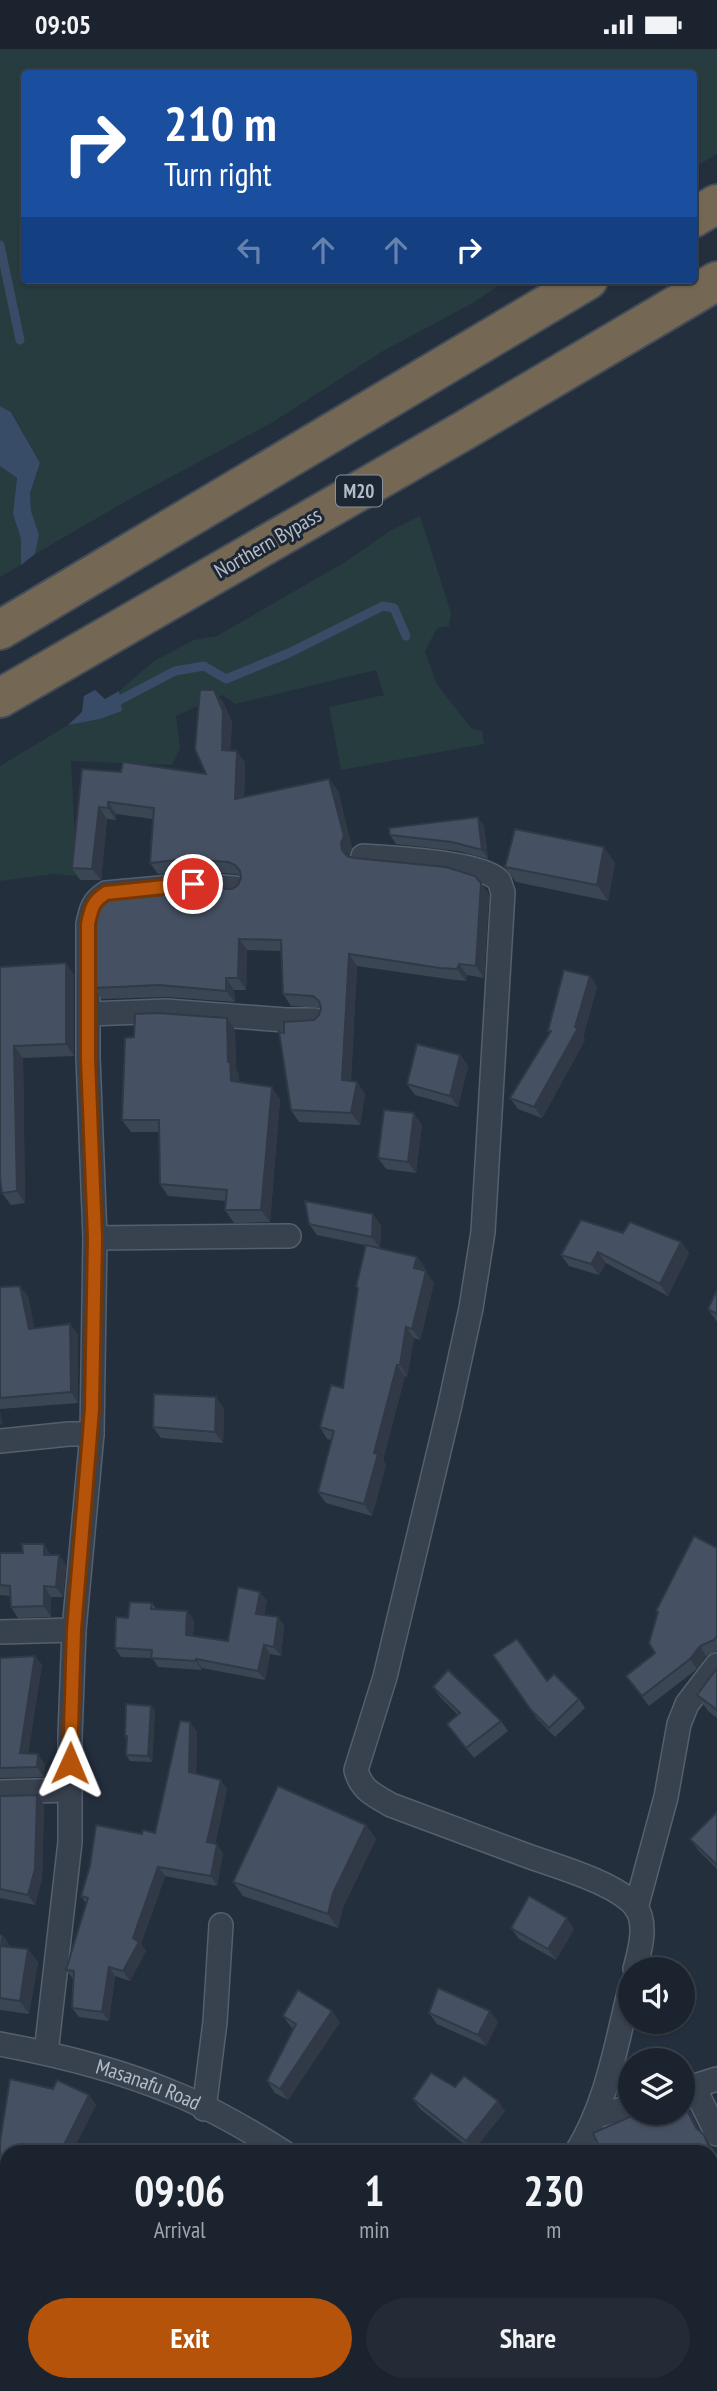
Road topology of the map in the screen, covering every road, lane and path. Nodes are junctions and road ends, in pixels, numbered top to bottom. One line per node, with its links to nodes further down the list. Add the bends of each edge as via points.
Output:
1 (717, 204): 2 (highway)
2 (697, 216)
3 (717, 281): 6 (highway, Northern Bypass / M20)
4 (581, 284): 5 (highway)
5 (0, 631)
6 (0, 698)
7 (363, 856): 20 (street, via 460,866 498,880 503,892 479,1258 449,1409 385,1677 356,1770 368,1792 391,1805 579,1874 610,1888)
8 (235, 888): 9 (street, via 193,884 106,893 96,899 88,924)
9 (89, 1014): 10 (street, via 166,1010); 12 (street)
10 (315, 1020)
11 (289, 1236): 12 (street)
12 (95, 1238): 13 (street)
13 (92, 1434): 14 (street); 15 (street)
14 (0, 1441)
15 (74, 1630): 16 (street); 18 (street)
16 (0, 1632)
17 (717, 1665): 20 (street, via 687,1704 679,1724 666,1797)
18 (70, 1790): 19 (street); 25 (street, via 68,1869)
19 (0, 1792)
20 (636, 1908): 22 (street, via 641,1923)
21 (221, 1926): 29 (street)
22 (638, 1957)
23 (619, 2034): 31 (street)
24 (0, 2044): 25 (street, Masanafu Road)
25 (46, 2053): 29 (street, Masanafu Road, via 114,2071)
26 (717, 2079): 27 (street)
27 (695, 2087)
28 (695, 2100): 32 (street)
29 (204, 2109): 33 (street, Masanafu Road)
30 (618, 2110): 31 (street)
31 (596, 2116): 34 (street)
32 (717, 2134)
33 (269, 2145)
34 (580, 2145)

